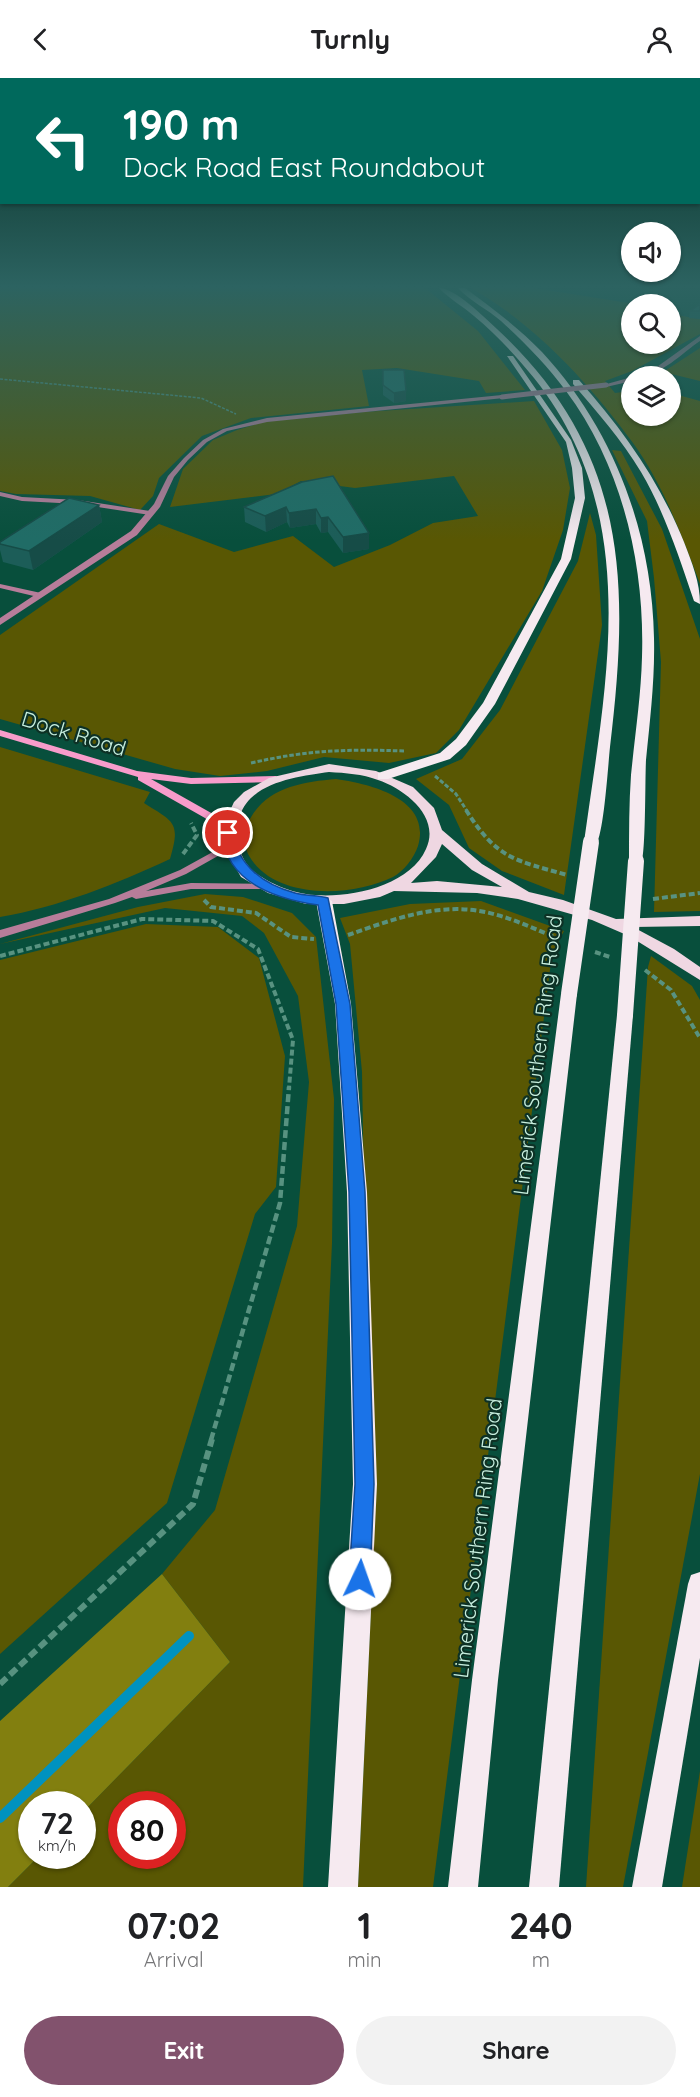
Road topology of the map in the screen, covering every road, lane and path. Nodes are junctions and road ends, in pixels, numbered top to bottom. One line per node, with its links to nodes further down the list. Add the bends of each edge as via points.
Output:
1 (520, 372): 9 (highway)
2 (535, 372): 5 (highway, Limerick Southern Ring Road)
3 (556, 372): 36 (highway, bridge, via 603,441 626,496 636,530 648,620 625,1015)
4 (566, 372): 14 (highway, via 634,454 681,547)
5 (539, 377): 9 (highway); 35 (highway, Limerick Southern Ring Road, bridge, via 558,403 592,472 606,516 614,577 614,644 485,1680)
6 (0, 378): 8 (path, via 201,398)
7 (621, 382): 8 (street, bridge)
8 (253, 423): 11 (street, via 225,430 205,441 171,476)
9 (569, 444): 18 (highway, via 577,468 580,498 575,521 566,559 524,642 489,704 461,742 445,756)
10 (0, 494): 11 (lane)
11 (150, 513): 13 (street, via 134,533)
12 (0, 586): 13 (lane)
13 (38, 595): 15 (street)
14 (700, 601)
15 (0, 622)
16 (0, 733): 17 (main road, Dock Road)
17 (136, 774): 19 (main road, Dock Road, via 192,782); 21 (main road, Dock Road, via 209,816)
18 (383, 776): 19 (main road, via 329,768); 20 (main road, via 421,799 432,815)
19 (276, 779): 21 (main road, via 251,793 234,812)
20 (436, 832): 23 (main road, via 434,848 426,863); 24 (main road, via 477,867)
21 (228, 839): 22 (main road, via 236,861 249,876); 25 (lane, via 183,872)
22 (267, 887): 25 (lane, via 191,886); 26 (main road, via 294,897)
23 (393, 889): 24 (main road, via 444,884); 26 (main road, via 360,899)
24 (531, 897): 28 (main road)
25 (112, 901): 29 (lane)
26 (324, 901): 34 (highway, via 343,1004 357,1192 365,1484)
27 (700, 921): 28 (main road)
28 (615, 923): 31 (main road, via 682,960)
29 (0, 934)
30 (0, 956): 33 (path, via 142,919 213,921 258,949 293,1040 280,1203 193,1504)
31 (700, 975)
32 (700, 1584): 37 (highway)
33 (0, 1684)
34 (343, 1887)
35 (463, 1887)
36 (544, 1887)
37 (647, 1887)

